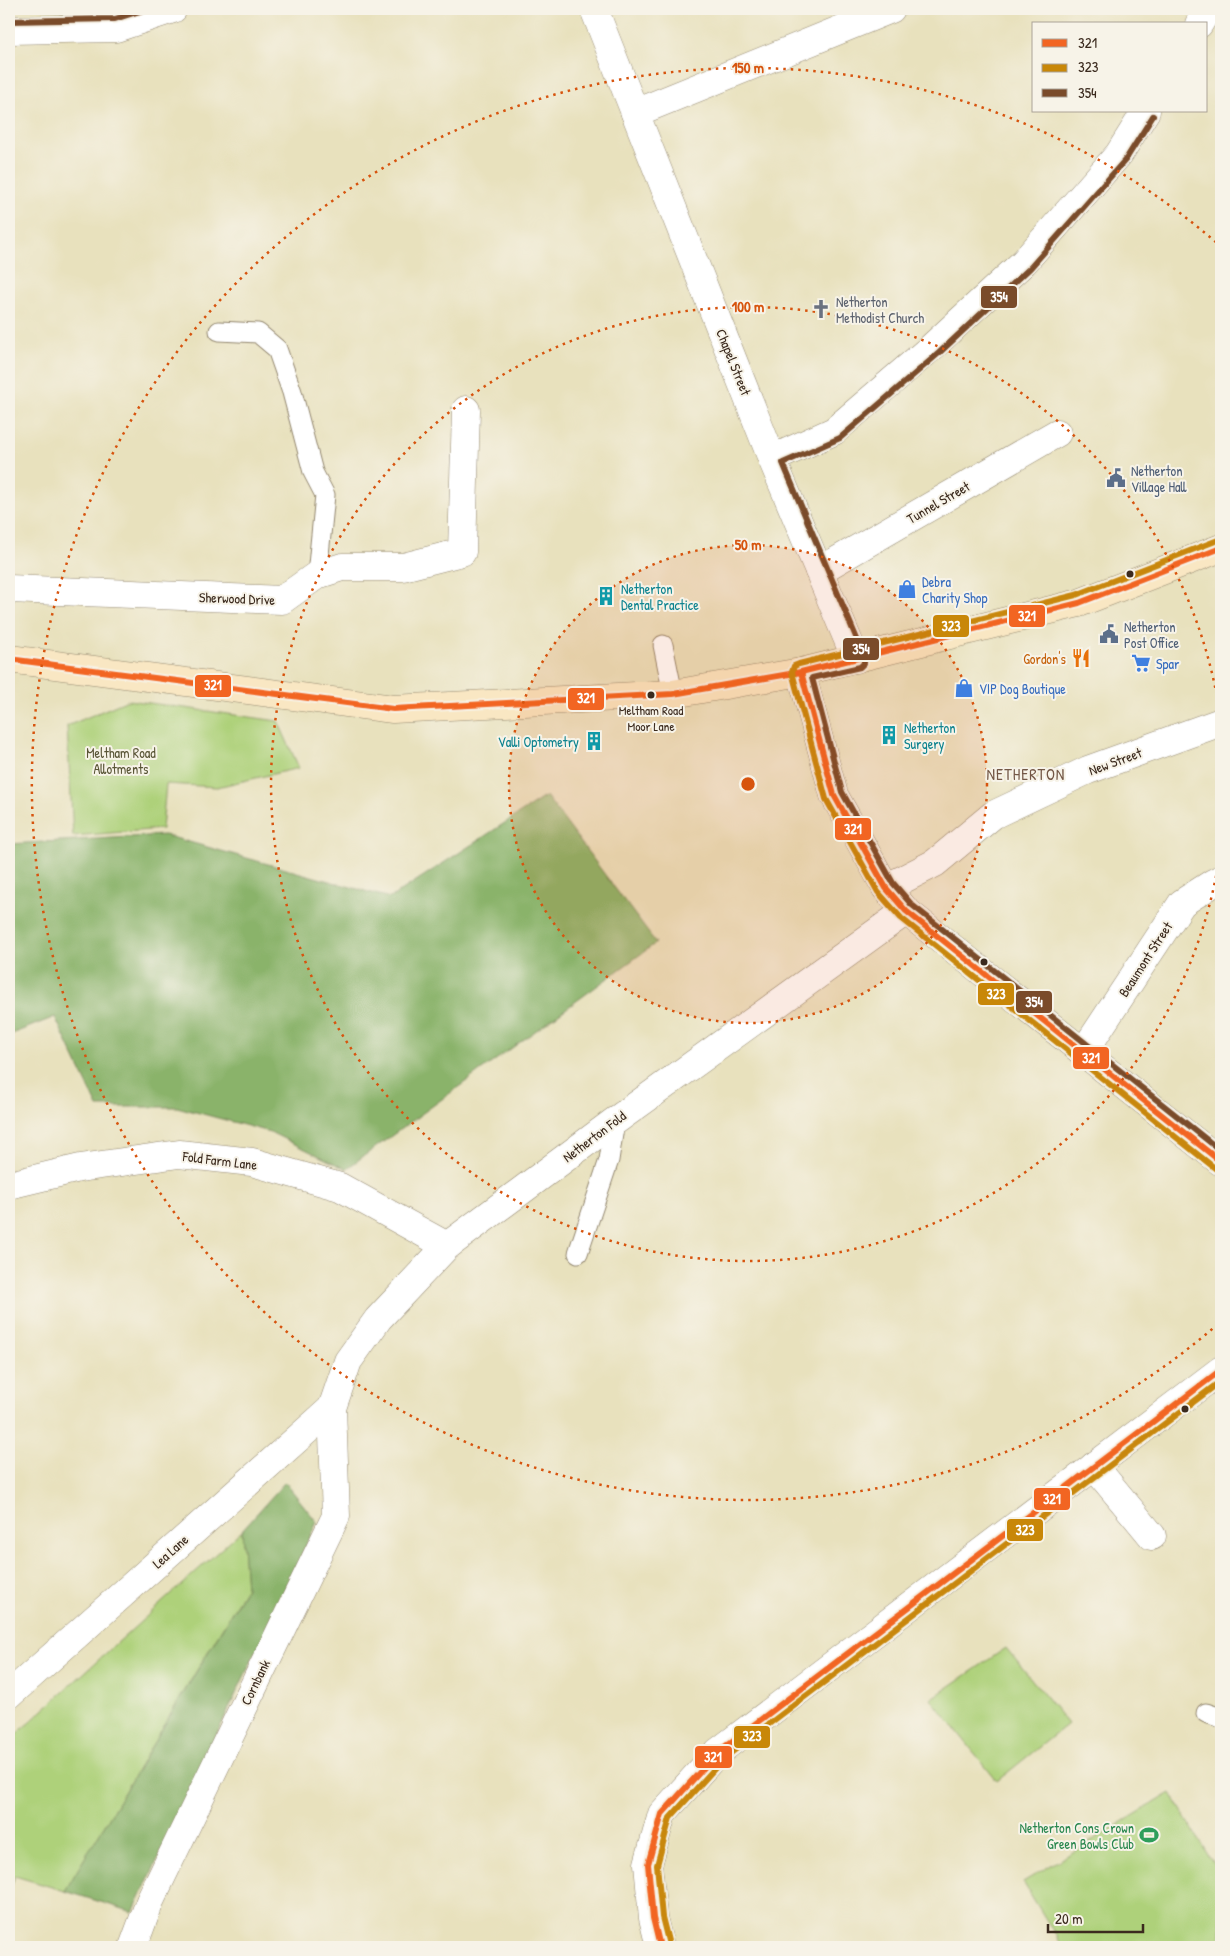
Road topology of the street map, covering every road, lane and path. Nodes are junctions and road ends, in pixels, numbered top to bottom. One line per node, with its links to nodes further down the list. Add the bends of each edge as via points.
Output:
1 (173, 9): 6 (street, via 116,28)
2 (594, 9): 8 (street, Chapel Street)
3 (891, 9): 8 (street)
4 (1208, 9): 5 (street)
5 (1201, 22)
6 (9, 30)
7 (1145, 112): 12 (street, via 1120,154 1024,262 834,431)
8 (635, 113): 12 (street, Chapel Street)
9 (219, 331): 15 (lane, via 258,333 277,349 314,472 325,495)
10 (466, 410): 15 (street, Sherwood Drive, via 462,552 403,567 342,567)
11 (1057, 433): 14 (street, Tunnel Street)
12 (772, 459): 14 (street, Chapel Street)
13 (1221, 548): 19 (main road, via 1079,603)
14 (819, 571): 19 (street, Chapel Street)
15 (317, 575): 16 (street, Sherwood Drive, via 282,600)
16 (9, 589)
17 (663, 645): 21 (lane)
18 (9, 659): 21 (main road, via 393,709)
19 (856, 659): 20 (main road)
20 (801, 672): 21 (main road); 24 (street, via 834,795)
21 (673, 694)
22 (1221, 722): 24 (street, New Street, via 1088,770 993,815 935,863)
23 (1221, 880): 26 (street, Beaumont Street, via 1182,902)
24 (886, 888): 25 (street)
25 (906, 911): 26 (street); 27 (street, Netherton Fold)
26 (1083, 1053): 28 (street)
27 (615, 1121): 30 (street, Netherton Fold); 31 (lane, via 609,1160)
28 (1221, 1162)
29 (9, 1185): 30 (street, Fold Farm Lane, via 80,1168 179,1154 252,1162 340,1187)
30 (447, 1246): 33 (street, Netherton Fold, via 378,1319 348,1361)
31 (578, 1253)
32 (1221, 1370): 34 (street)
33 (332, 1408): 36 (street, Lea Lane); 37 (street, Cornbank, via 336,1516 150,1900)
34 (1094, 1466): 35 (street); 38 (street, via 718,1752 662,1814 648,1864 653,1918)
35 (1152, 1536)
36 (9, 1695)
37 (133, 1947)
38 (660, 1947)

